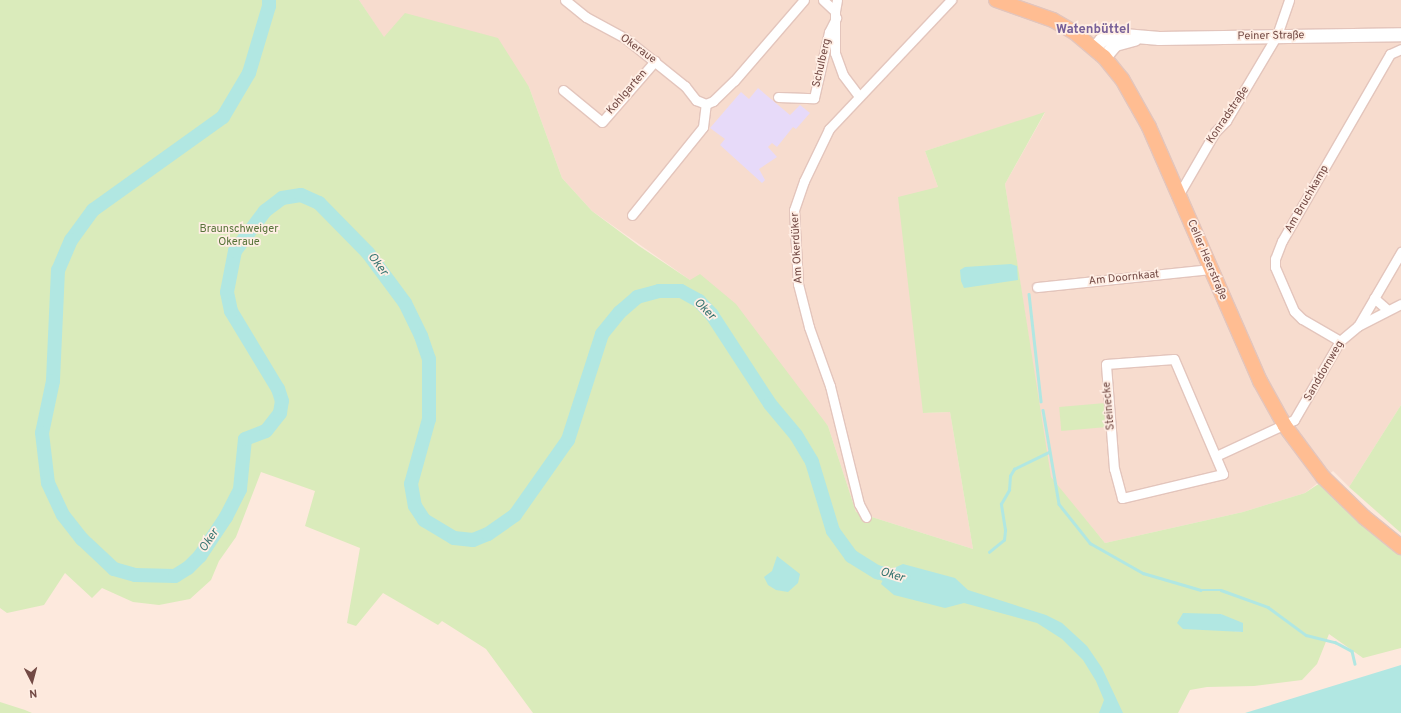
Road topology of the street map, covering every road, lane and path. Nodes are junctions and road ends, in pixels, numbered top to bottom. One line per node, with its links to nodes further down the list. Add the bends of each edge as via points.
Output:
1 (565, 0): 13 (street, Okeraue, via 586,17 625,38)
2 (804, 0): 17 (street, via 734,81 713,101)
3 (823, 0): 8 (street)
4 (837, 0): 8 (street)
5 (950, 0): 15 (street, Am Okerdüker)
6 (996, 0): 12 (main road, Celler Heerstraße, via 1053,20)
7 (1289, 0): 10 (street, Konradstraße)
8 (836, 14): 15 (street, Schulberg, via 838,65 850,87); 16 (street, Schulberg, via 829,32 814,98)
9 (1401, 34): 10 (main road, Peiner Straße)
10 (1277, 35): 12 (main road, Peiner Straße, via 1140,38 1115,44); 18 (street, Konradstraße)
11 (1401, 49): 27 (street, Am Bruchkamp, via 1390,54 1282,241 1275,259 1275,267 1294,311 1302,319)
12 (1099, 52): 18 (main road, Celler Heerstraße, via 1136,101)
13 (655, 61): 14 (street, Kohlgarten, via 602,122); 17 (street, Okeraue, via 696,100)
14 (563, 90)
15 (859, 96): 30 (street, Am Okerdüker, via 829,129 797,196 793,221 798,284 809,327 830,386 859,504)
16 (778, 97)
17 (706, 104): 19 (street, via 703,127)
18 (1179, 194): 21 (main road, Celler Heerstraße)
19 (632, 216)
20 (1401, 252): 23 (street)
21 (1211, 269): 22 (street, Am Doornkaat); 28 (main road, Celler Heerstraße, via 1260,381)
22 (1037, 287)
23 (1374, 298): 25 (street); 26 (street)
24 (1401, 304): 25 (street, Sanddornweg)
25 (1388, 310): 26 (street, Sanddornweg)
26 (1358, 326): 27 (street, Sanddornweg)
27 (1340, 341): 28 (street, Sanddornweg, via 1299,414)
28 (1285, 426): 29 (street); 31 (main road, Celler Heerstraße, via 1323,477 1359,512)
29 (1216, 456): 29 (street, Steinecke, via 1174,359 1106,364 1114,469 1122,498 1223,474)
30 (866, 517)
31 (1401, 547)

